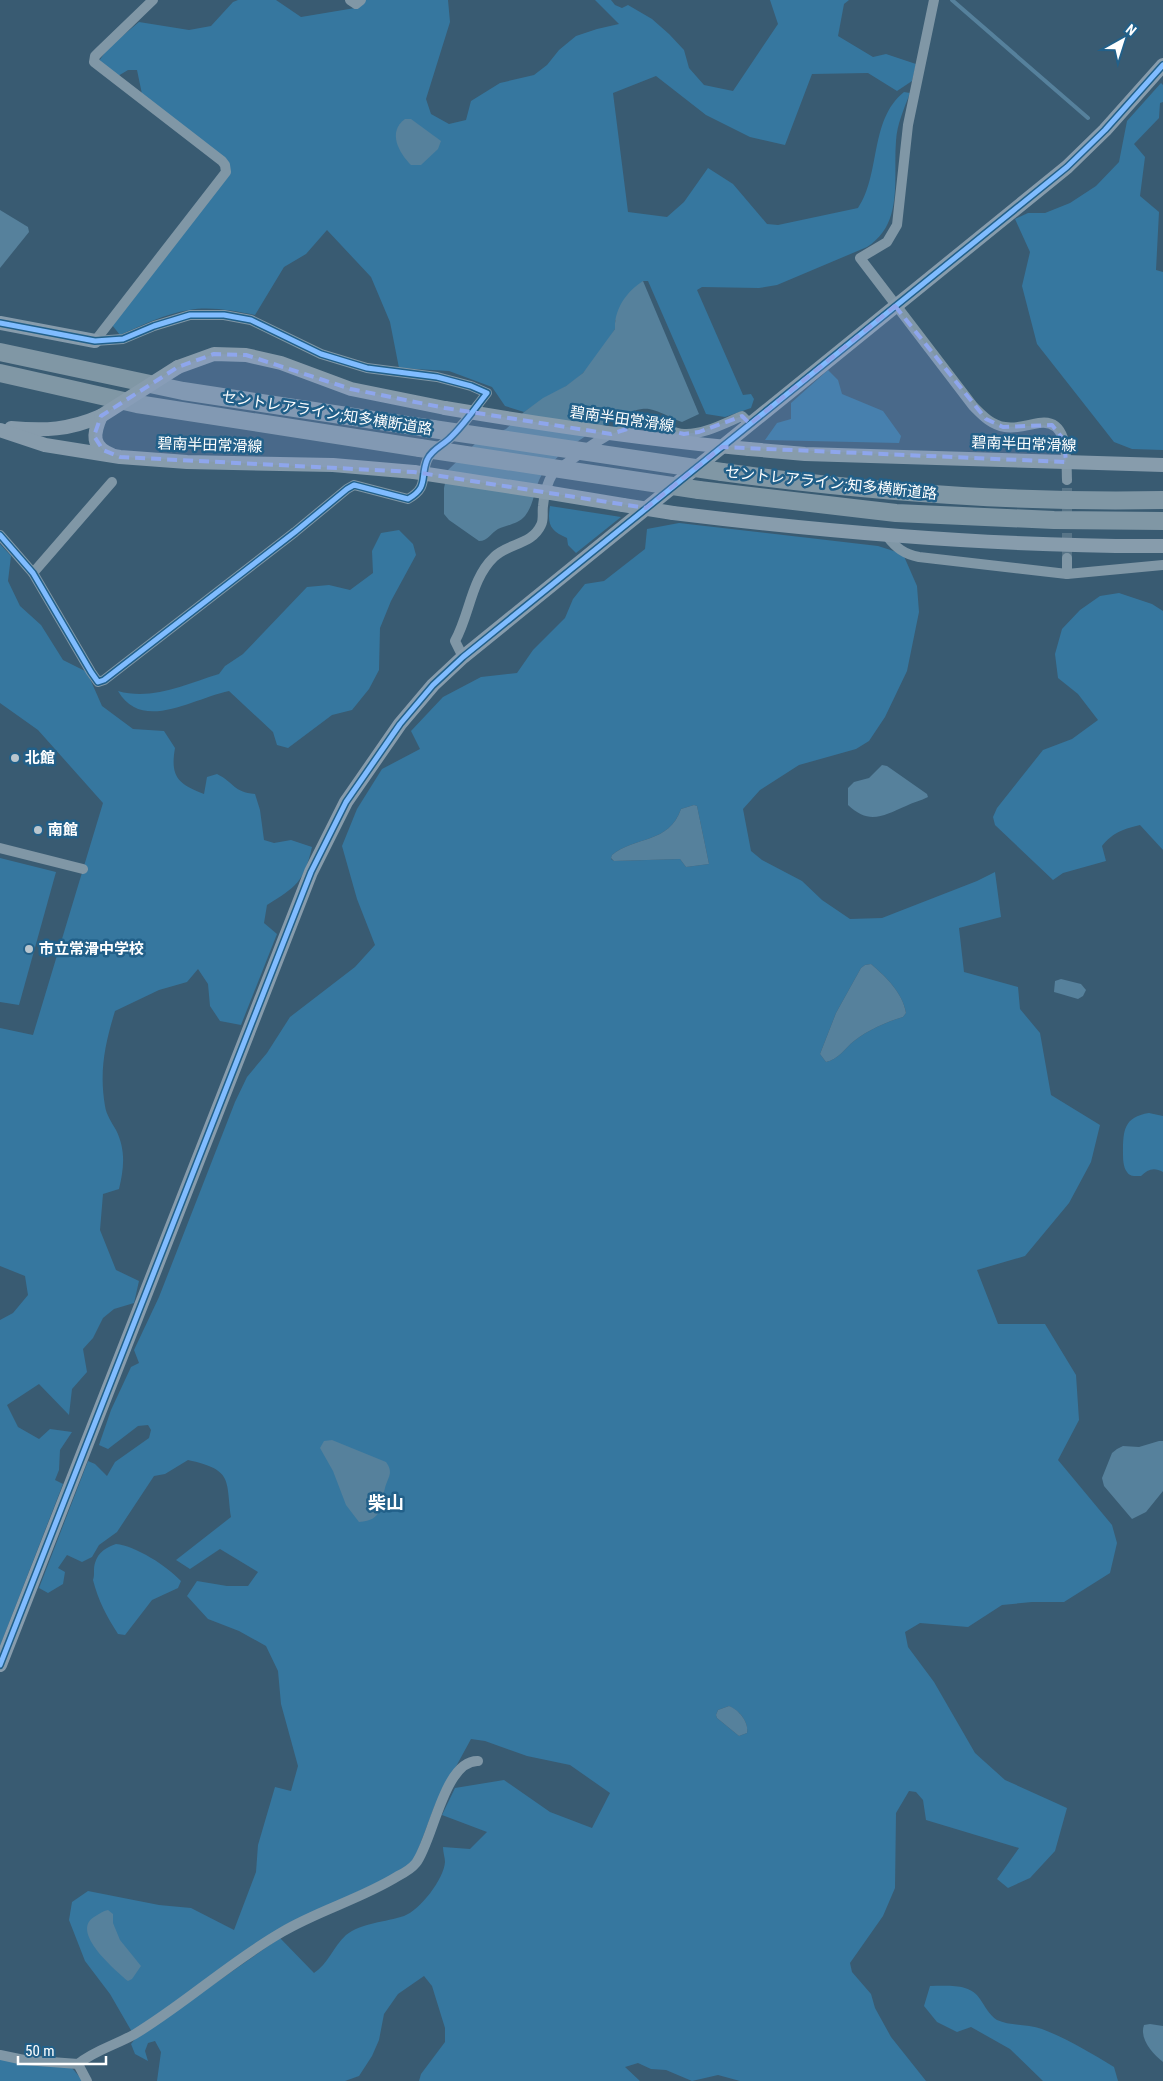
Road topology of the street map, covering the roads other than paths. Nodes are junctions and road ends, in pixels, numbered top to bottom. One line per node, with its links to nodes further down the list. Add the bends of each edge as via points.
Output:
1 (153, 0): 8 (street, via 95,56 94,62 222,161 226,172)
2 (350, 0): 3 (street, via 356,4)
3 (361, 0)
4 (934, 0): 6 (street, via 908,125 897,225 887,242 860,258)
5 (1163, 65): 6 (main road, via 1067,167)
6 (895, 306): 12 (main road); 15 (street, via 986,419 1003,427 1039,423 1052,425 1062,434)
7 (0, 323): 8 (main road)
8 (96, 341): 26 (street, via 123,339 190,315 224,315 251,320 322,354 367,368 437,377 487,393 427,460 423,485 415,495 408,499 354,485 347,489 104,680 98,682 91,672)
9 (0, 352): 19 (highway, セントレアライン;知多横断道路, bridge, via 183,391 828,486 970,497)
10 (0, 373): 20 (highway, セントレアライン;知多横断道路, bridge, via 137,404 699,490 896,513)
11 (101, 416): 13 (main road, 碧南半田常滑線, via 72,427 46,431); 14 (main road, 碧南半田常滑線, via 94,436 97,444); 15 (main road, 碧南半田常滑線, bridge, via 178,367 214,354 246,355 281,363 350,389 598,433 805,454)
12 (750, 424): 28 (main road); 28 (street, via 742,416 699,432 684,434 656,424 629,426 606,436 553,473 542,506 542,524 532,538 494,556 477,581 455,641)
13 (0, 429): 14 (main road, 碧南半田常滑線, via 45,445)
14 (120, 457): 22 (main road, 碧南半田常滑線, bridge, via 332,465 414,472 673,512)
15 (1066, 462): 16 (main road, 碧南半田常滑線); 17 (street)
16 (1163, 465)
17 (1067, 480)
18 (112, 482): 26 (street)
19 (1163, 500)
20 (1163, 521)
21 (0, 535): 26 (street)
22 (887, 536): 23 (main road, 碧南半田常滑線, via 1075,546); 27 (street, via 906,554 919,558)
23 (1163, 546)
24 (1066, 558): 27 (street)
25 (1163, 565): 27 (street)
26 (33, 573)
27 (1067, 574)
28 (463, 656): 31 (main road, via 400,724 346,802 311,872)
29 (0, 848): 30 (street)
30 (83, 869)
31 (0, 1665)
32 (478, 1761): 34 (street, via 470,1761 460,1768 437,1811 416,1864 360,1896 281,1932 134,2034)
33 (0, 2055): 34 (street)
34 (78, 2064): 35 (street)
35 (87, 2081)

